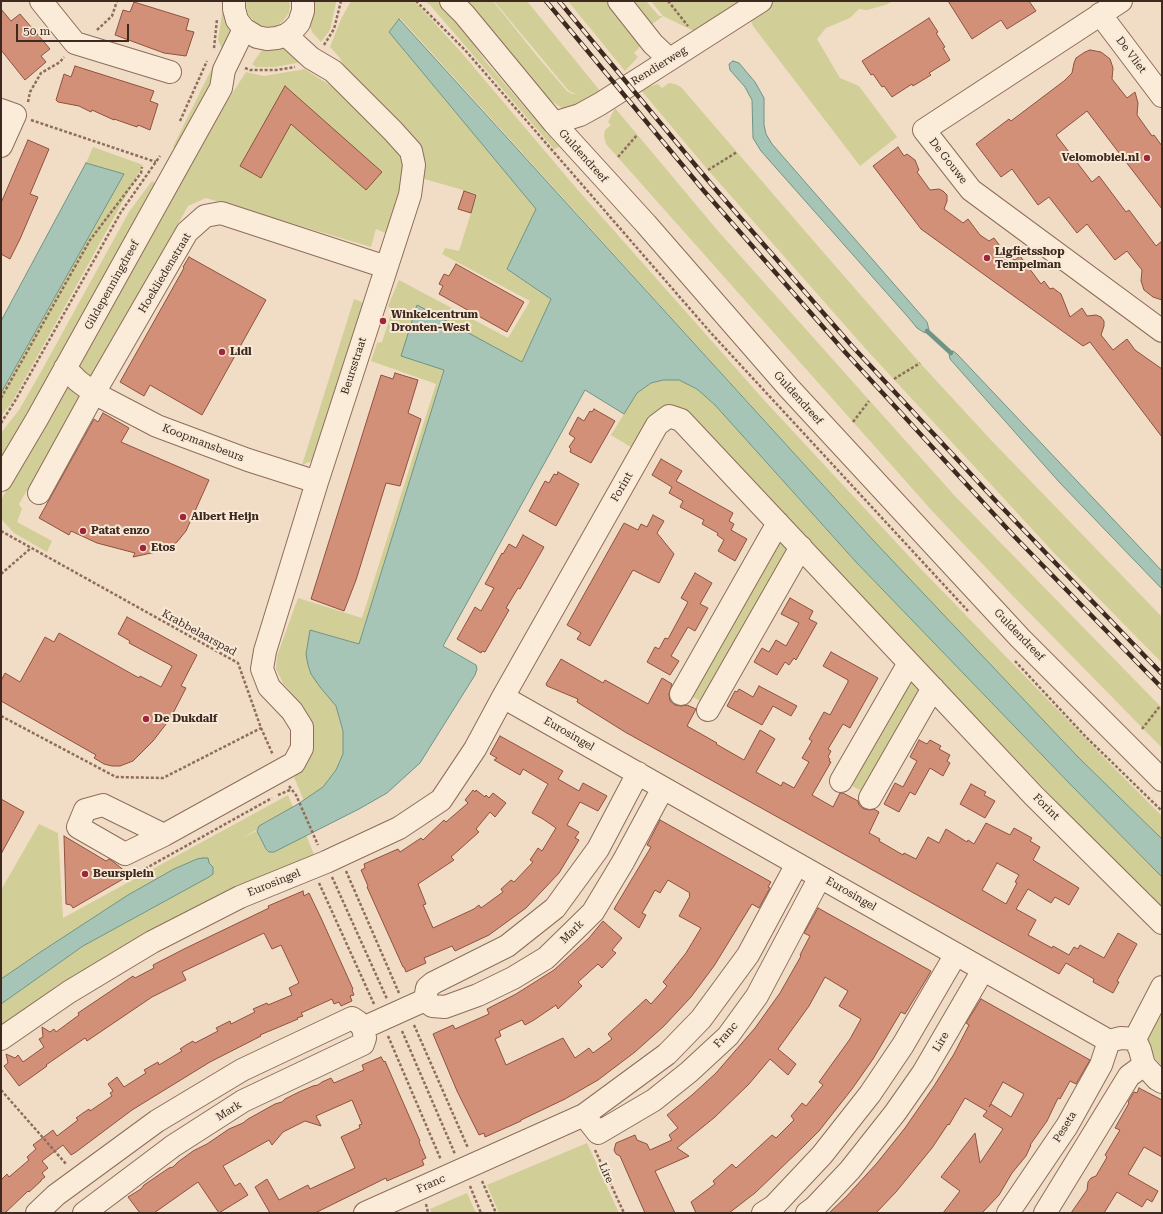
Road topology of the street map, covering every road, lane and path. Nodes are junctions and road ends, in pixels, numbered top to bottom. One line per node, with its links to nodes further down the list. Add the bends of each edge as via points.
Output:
1 (41, 1): 18 (street, via 74,42)
2 (234, 1): 13 (street, via 238,20)
3 (304, 1): 12 (street, via 303,11)
4 (416, 1): 27 (path, Guldendreef, via 464,50)
5 (452, 1): 21 (street, Guldendreef)
6 (619, 1): 16 (street, via 653,44)
7 (668, 1): 14 (path)
8 (761, 1): 14 (street, Rendierweg)
9 (1121, 1): 11 (street, De Gouwe)
10 (217, 14): 15 (path, via 214,49)
11 (1100, 14): 19 (street, De Vliet); 33 (street, De Gouwe, via 924,130 970,190)
12 (292, 29): 13 (street, via 272,39); 32 (street, Beursstraat, via 327,54 333,71 411,151 414,165 410,195)
13 (250, 33): 35 (street, Gildepenningdreef, via 224,70 221,88)
14 (700, 41): 16 (street, Rendierweg)
15 (210, 54)
16 (669, 59): 21 (street, Rendierweg, via 600,104 580,115)
17 (208, 60): 22 (path)
18 (170, 72)
19 (1162, 96)
20 (8, 112): 24 (street); 29 (path)
21 (554, 123): 61 (street, Guldendreef, via 788,387 1004,621)
22 (178, 126)
23 (637, 134): 28 (path)
24 (1, 146)
25 (164, 151): 29 (path)
26 (737, 152): 31 (path)
27 (556, 156)
28 (618, 157)
29 (156, 162): 41 (path, via 121,212)
30 (142, 167): 38 (path, via 141,173 90,240)
31 (708, 170)
32 (386, 267): 37 (street, Hoekliedenstraat, via 222,213 205,216 187,232); 43 (street, Beursstraat)
33 (1162, 331)
34 (920, 363): 36 (path)
35 (65, 368): 37 (street, Koopmansbeurs); 42 (street, Gildepenningdreef)
36 (894, 379)
37 (94, 394): 43 (street, Koopmansbeurs, via 157,426 248,460); 44 (street)
38 (1, 398)
39 (869, 401): 40 (path)
40 (852, 422)
41 (1, 423)
42 (1, 480)
43 (317, 482): 59 (street, Beursstraat, via 265,651 262,669 269,687 292,711 302,727 302,748 294,763)
44 (39, 493)
45 (778, 523): 47 (street, Forint); 52 (street); 53 (street, Forint, via 681,420 669,416 657,424)
46 (1, 531): 48 (path, Krabbelaarspad)
47 (801, 547): 50 (street, Forint); 55 (street)
48 (31, 548): 49 (path); 57 (path, Krabbelaarspad, via 238,663)
49 (1, 574)
50 (909, 663): 51 (street, Forint); 62 (street)
51 (933, 688): 65 (street); 71 (street, Forint, via 1034,796)
52 (681, 694)
53 (503, 697): 60 (street, Eurosingel); 77 (street, Eurosingel, via 475,749 441,800 398,828 326,862 240,897 152,942 69,992)
54 (1160, 706): 58 (path)
55 (708, 710)
56 (1, 716): 57 (path, via 116,777 163,778)
57 (261, 728): 59 (path, Krabbelaarspad)
58 (1142, 729)
59 (281, 770): 64 (path, Krabbelaarspad); 66 (street)
60 (638, 773): 63 (street, Eurosingel); 75 (street, via 598,849 555,908 507,946 433,983 427,988)
61 (1162, 780)
62 (841, 781)
63 (663, 788): 68 (street, Eurosingel); 75 (street, Mark, via 593,912 546,958 513,978 445,1007 432,1006)
64 (290, 790): 67 (path, Krabbelaarspad, via 296,795); 69 (path)
65 (870, 798)
66 (164, 835)
67 (318, 844)
68 (797, 864): 70 (street, Eurosingel); 85 (street, Franc, via 748,955 701,1019 667,1054)
69 (132, 876)
70 (820, 877): 72 (street, Eurosingel); 86 (street, Franc, via 757,996 728,1036 654,1100)
71 (1162, 923)
72 (956, 954): 73 (street, Eurosingel); 83 (street, via 903,1045)
73 (983, 970): 79 (street, Eurosingel); 84 (street, Lire, via 923,1073)
74 (1162, 988): 78 (street)
75 (424, 1000): 76 (street)
76 (363, 1028): 88 (street, via 352,1018 242,1070 157,1121); 89 (street, Mark, via 363,1044 243,1101 173,1146)
77 (1, 1039)
78 (1135, 1039): 79 (street, via 1120,1038); 80 (street)
79 (1109, 1041): 91 (street, Peseta, via 1101,1065 1067,1126)
80 (1144, 1065): 81 (street); 97 (street, via 1129,1076)
81 (1162, 1082)
82 (1, 1090): 88 (path)
83 (870, 1094): 84 (street); 90 (street)
84 (895, 1113): 96 (street, Lire, via 850,1170)
85 (584, 1114): 86 (street); 87 (street, Franc)
86 (598, 1133): 95 (path, Lire, via 593,1144)
87 (475, 1164): 93 (street, Franc); 94 (path)
88 (79, 1178): 89 (street, Mark); 92 (street)
89 (88, 1210)
90 (773, 1211)
91 (1012, 1212)
92 (37, 1213)
93 (365, 1213)
94 (496, 1213)
95 (624, 1213)
96 (807, 1213)
97 (1045, 1213)

